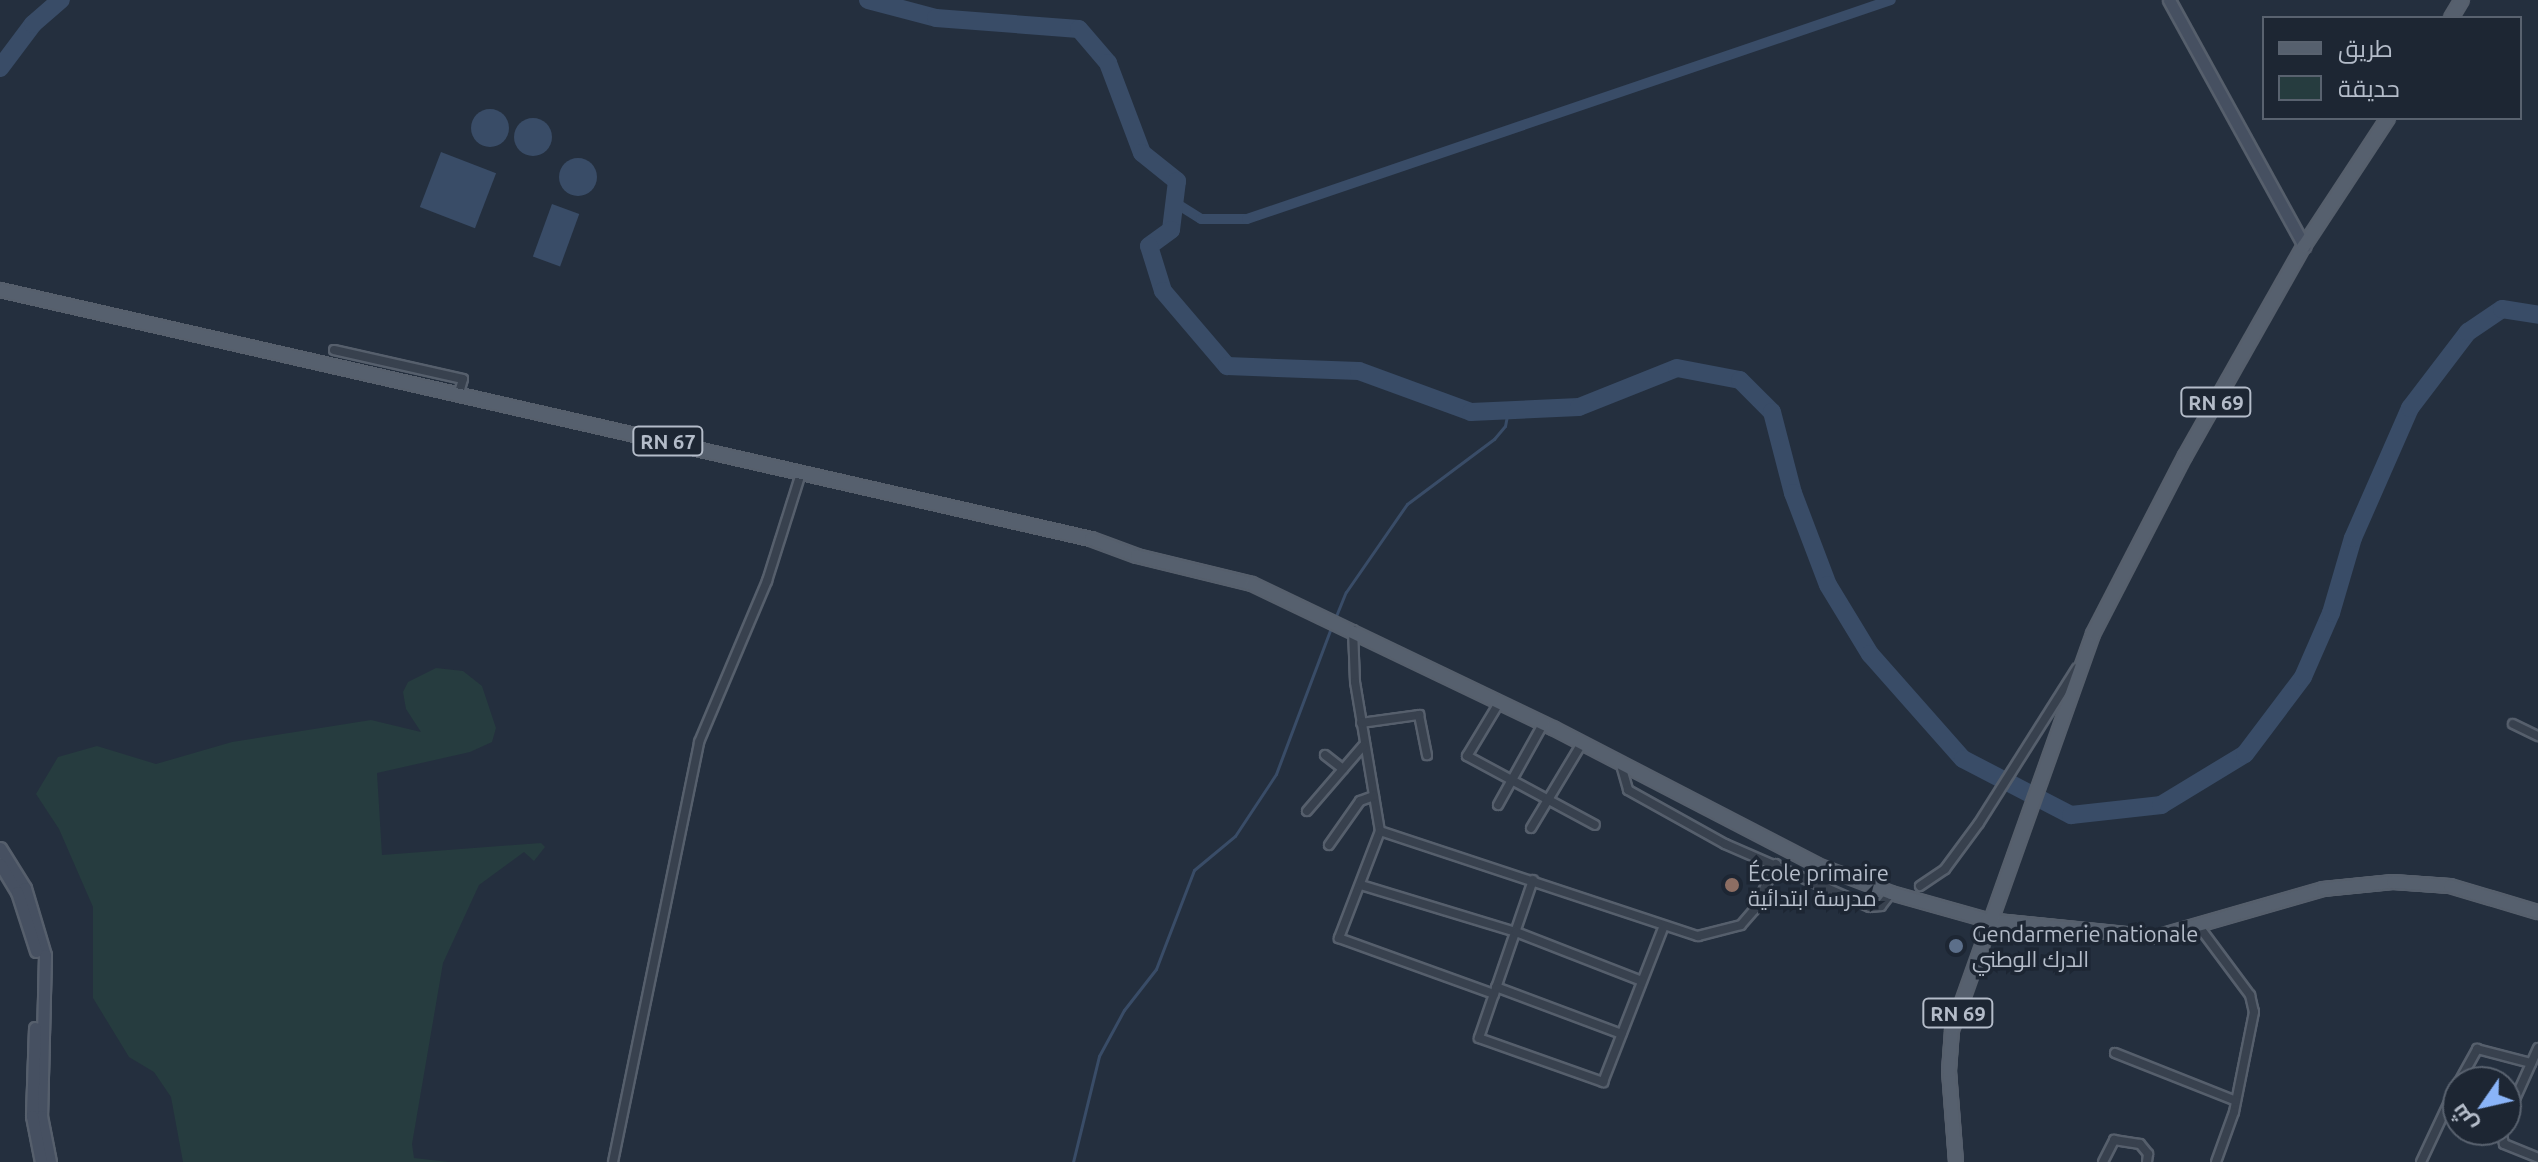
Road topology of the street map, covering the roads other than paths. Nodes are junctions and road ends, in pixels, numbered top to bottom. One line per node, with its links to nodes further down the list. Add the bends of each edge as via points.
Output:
1 (2169, 0): 3 (main road)
2 (2387, 120): 3 (main road, RN 69)
3 (2304, 246): 9 (main road, RN 69, via 2136,546)
4 (0, 290): 6 (main road, RN 67)
5 (334, 350): 6 (street, via 463,379)
6 (459, 393): 7 (main road, RN 67)
7 (801, 473): 8 (main road, RN 67, via 1200,568 1262,587); 56 (street, via 770,572 699,742)
8 (1348, 627): 10 (main road, RN 67); 11 (street)
9 (2086, 654): 35 (street, via 1979,823 1945,869); 38 (main road, RN 69)
10 (1499, 703): 12 (main road, RN 67); 21 (street, via 1467,756)
11 (1361, 723): 16 (street); 18 (street, via 1419,715)
12 (1543, 724): 15 (main road, RN 67); 21 (street)
13 (2513, 724): 14 (street)
14 (2538, 736)
15 (1582, 743): 19 (main road, RN 67); 23 (street)
16 (1363, 746): 20 (street); 22 (street)
17 (1325, 755): 20 (street)
18 (1427, 755)
19 (1621, 765): 32 (street, via 1628,790 1725,844); 36 (main road, RN 67, via 1817,865)
20 (1343, 769): 25 (street)
21 (1511, 781): 23 (street); 24 (street)
22 (1374, 796): 28 (street); 29 (street, via 1360,801)
23 (1548, 800): 26 (street); 27 (street)
24 (1498, 805)
25 (1307, 811)
26 (1595, 825)
27 (1531, 828)
28 (1380, 831): 33 (street); 34 (street)
29 (1329, 845)
30 (0, 848): 55 (main road, via 25,888 45,955 41,1116)
31 (0, 864): 54 (main road, via 17,892 38,956 32,1116)
32 (1776, 864): 36 (street, via 1870,907 1881,906); 39 (street, via 1741,925 1698,936)
33 (1533, 880): 39 (street); 41 (street)
34 (1361, 885): 41 (street); 43 (street, via 1339,938)
35 (1920, 886)
36 (1891, 893): 38 (main road, RN 67)
37 (2538, 912): 40 (main road, RN 67, via 2450,886 2393,882 2323,889)
38 (1987, 920): 40 (main road, RN 67, via 2156,937); 57 (main road, RN 69, via 1952,1030 1949,1071)
39 (1663, 928): 42 (street)
40 (2200, 928): 50 (street, via 2253,1004)
41 (1516, 932): 42 (street); 43 (street)
42 (1642, 981): 44 (street)
43 (1495, 990): 44 (street); 44 (street, via 1479,1038 1603,1082)
44 (1622, 1034)
45 (2538, 1048): 47 (street)
46 (2115, 1053): 50 (street)
47 (2531, 1063): 48 (street, via 2477,1049); 49 (street)
48 (2468, 1066)
49 (2522, 1083)
50 (2236, 1101): 60 (street)
51 (2442, 1117): 61 (street)
52 (2509, 1146): 53 (street)
53 (2538, 1158)
54 (41, 1162)
55 (50, 1162)
56 (613, 1162)
57 (1956, 1162)
58 (2103, 1162): 59 (street, via 2114,1140 2140,1144)
59 (2147, 1162)
60 (2216, 1162)
61 (2421, 1162)

